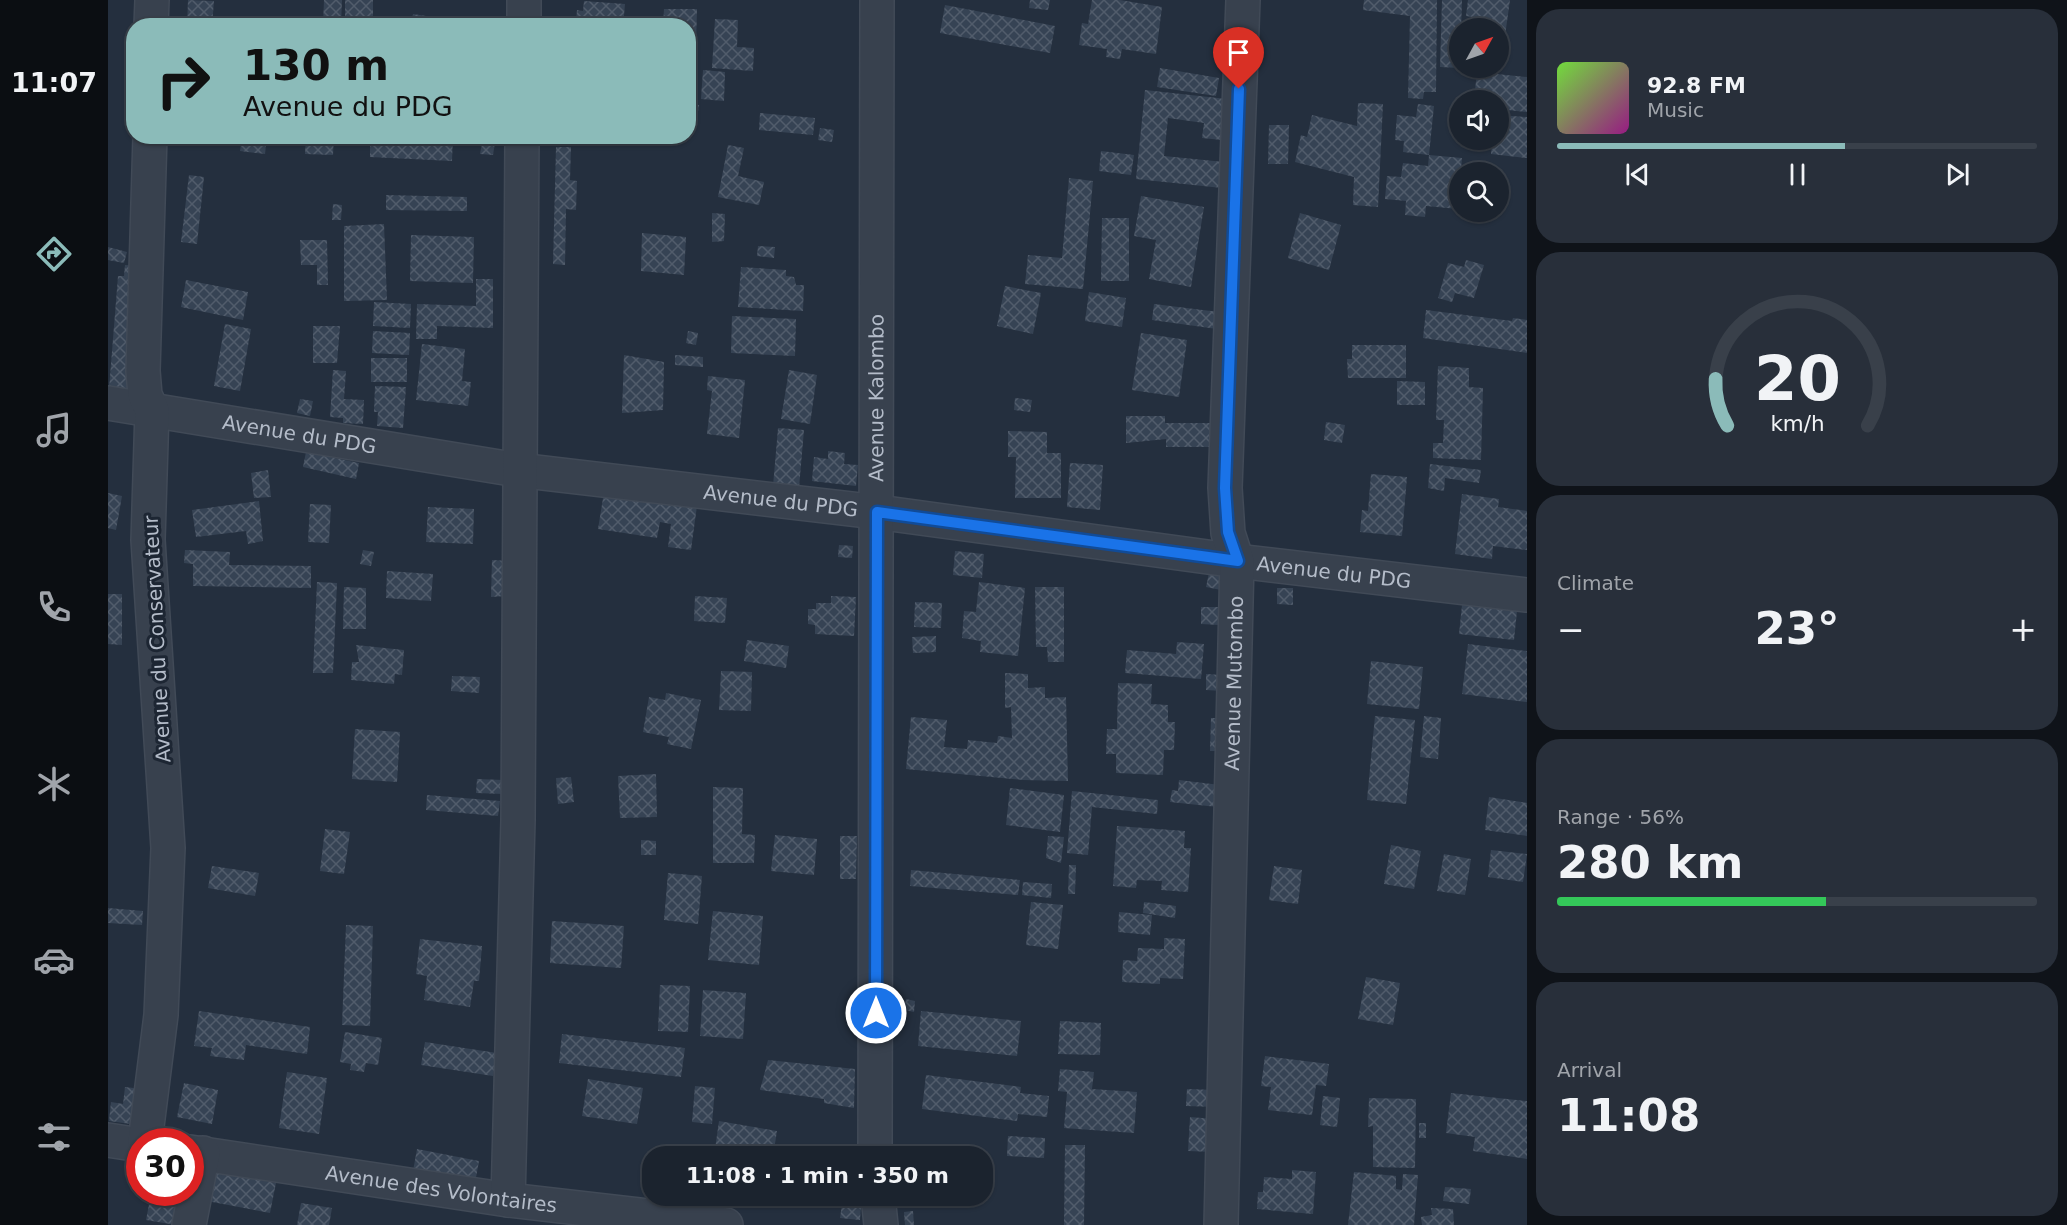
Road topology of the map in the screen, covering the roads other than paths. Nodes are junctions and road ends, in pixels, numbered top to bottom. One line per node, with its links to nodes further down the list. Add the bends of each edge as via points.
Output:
1 (152, 0): 5 (street)
2 (524, 0): 6 (street)
3 (877, 0): 12 (street, Avenue Kalombo)
4 (1243, 0): 13 (street, Avenue Mutombo, via 1225,488 1228,532)
5 (151, 18)
6 (524, 18)
7 (150, 144): 10 (street, Avenue du Conservateur, via 143,371 145,395)
8 (522, 144): 11 (street)
9 (108, 403): 10 (street, Avenue du PDG)
10 (152, 410): 11 (street, Avenue du PDG); 15 (street, Avenue du Conservateur, via 148,540 168,848 161,1015)
11 (518, 470): 12 (street, Avenue du PDG); 20 (street, via 518,820)
12 (877, 512): 13 (street, Avenue du PDG); 18 (street, Avenue Kalombo)
13 (1238, 561): 14 (street, Avenue du PDG); 26 (street, Avenue Mutombo)
14 (1527, 595)
15 (147, 1128)
16 (108, 1140): 17 (street)
17 (126, 1143)
18 (875, 1146)
19 (204, 1153): 20 (street, Avenue des Volontaires)
20 (508, 1200): 24 (street, Avenue des Volontaires)
21 (191, 1206): 23 (street)
22 (879, 1206): 25 (street)
23 (189, 1225)
24 (726, 1225)
25 (881, 1225)
26 (1221, 1225)

